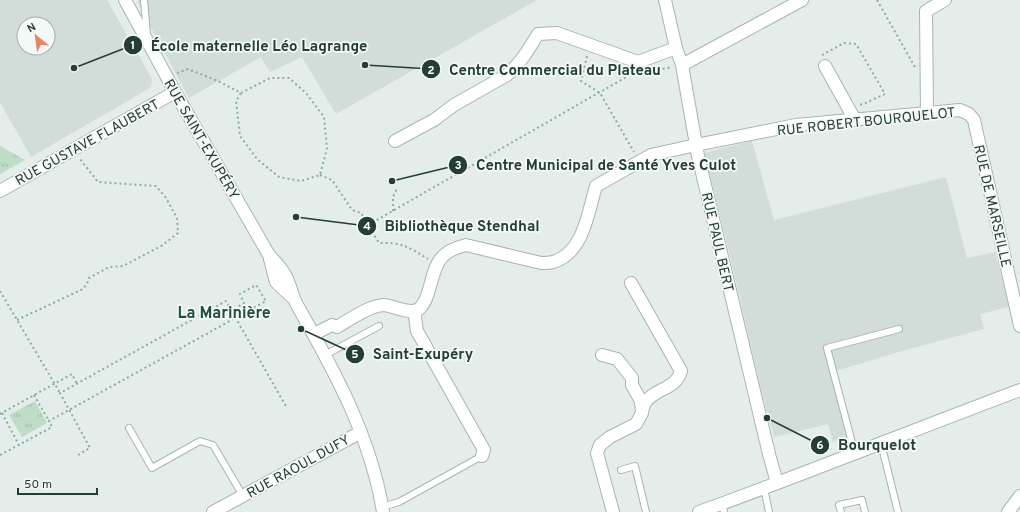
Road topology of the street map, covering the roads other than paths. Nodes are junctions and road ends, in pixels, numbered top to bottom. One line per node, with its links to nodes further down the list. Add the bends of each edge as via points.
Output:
1 (125, 0): 6 (street, RUE SAINT-EXUPÉRY)
2 (144, 0): 6 (lane)
3 (665, 0): 7 (street, RUE PAUL BERT)
4 (802, 0): 8 (street)
5 (945, 0): 12 (street, via 926,11)
6 (148, 42): 10 (street, RUE SAINT-EXUPÉRY)
7 (676, 48): 8 (street, RUE PAUL BERT); 14 (street, via 638,62 557,33 538,34 522,59 506,75)
8 (682, 65): 15 (street, RUE PAUL BERT)
9 (825, 66): 13 (street)
10 (175, 92): 16 (street, RUE GUSTAVE FLAUBERT); 22 (street, RUE SAINT-EXUPÉRY, via 269,256 276,282 292,297)
11 (966, 112): 12 (street, RUE ROBERT BOURQUELOT, via 960,110); 20 (street, RUE DE MARSEILLE, via 974,120)
12 (927, 114): 13 (street, RUE ROBERT BOURQUELOT)
13 (855, 120): 15 (street, RUE ROBERT BOURQUELOT, via 796,126)
14 (395, 141)
15 (696, 145): 18 (street, RUE ROBERT BOURQUELOT, via 651,155 596,186 583,233 573,249 553,263 541,263 466,245 454,247 442,255 425,302); 33 (street, RUE PAUL BERT)
16 (0, 191)
17 (631, 283): 26 (street, via 681,371 673,384 645,403)
18 (416, 310): 22 (street, via 376,306 337,327 332,325); 31 (street, via 417,331 484,450)
19 (379, 326): 23 (lane)
20 (1020, 326)
21 (900, 329): 30 (lane, via 827,348)
22 (314, 334): 23 (street, RUE SAINT-EXUPÉRY)
23 (325, 355): 28 (street, RUE SAINT-EXUPÉRY)
24 (602, 355): 26 (street, via 617,359 632,378 632,385 641,401)
25 (1020, 390): 29 (street)
26 (642, 413): 40 (street, via 636,424 605,441 597,452)
27 (129, 428): 35 (lane, via 152,468 200,441 212,445)
28 (361, 432): 35 (street, RUE RAOUL DUFY); 38 (street, RUE SAINT-EXUPÉRY, via 380,491)
29 (881, 443): 30 (street); 46 (lane)
30 (855, 454): 33 (street)
31 (482, 456): 38 (lane)
32 (621, 470): 41 (lane, via 635,466)
33 (777, 483): 34 (street)
34 (764, 488): 37 (street); 43 (lane)
35 (244, 496): 39 (street, RUE RAOUL DUFY)
36 (1020, 496): 47 (street)
37 (723, 508): 42 (street)
38 (383, 510)
39 (213, 512)
40 (613, 512)
41 (646, 512)
42 (699, 512)
43 (769, 512)
44 (840, 512): 45 (lane, via 839,505 862,500)
45 (865, 512)
46 (898, 512)
47 (1008, 512)

